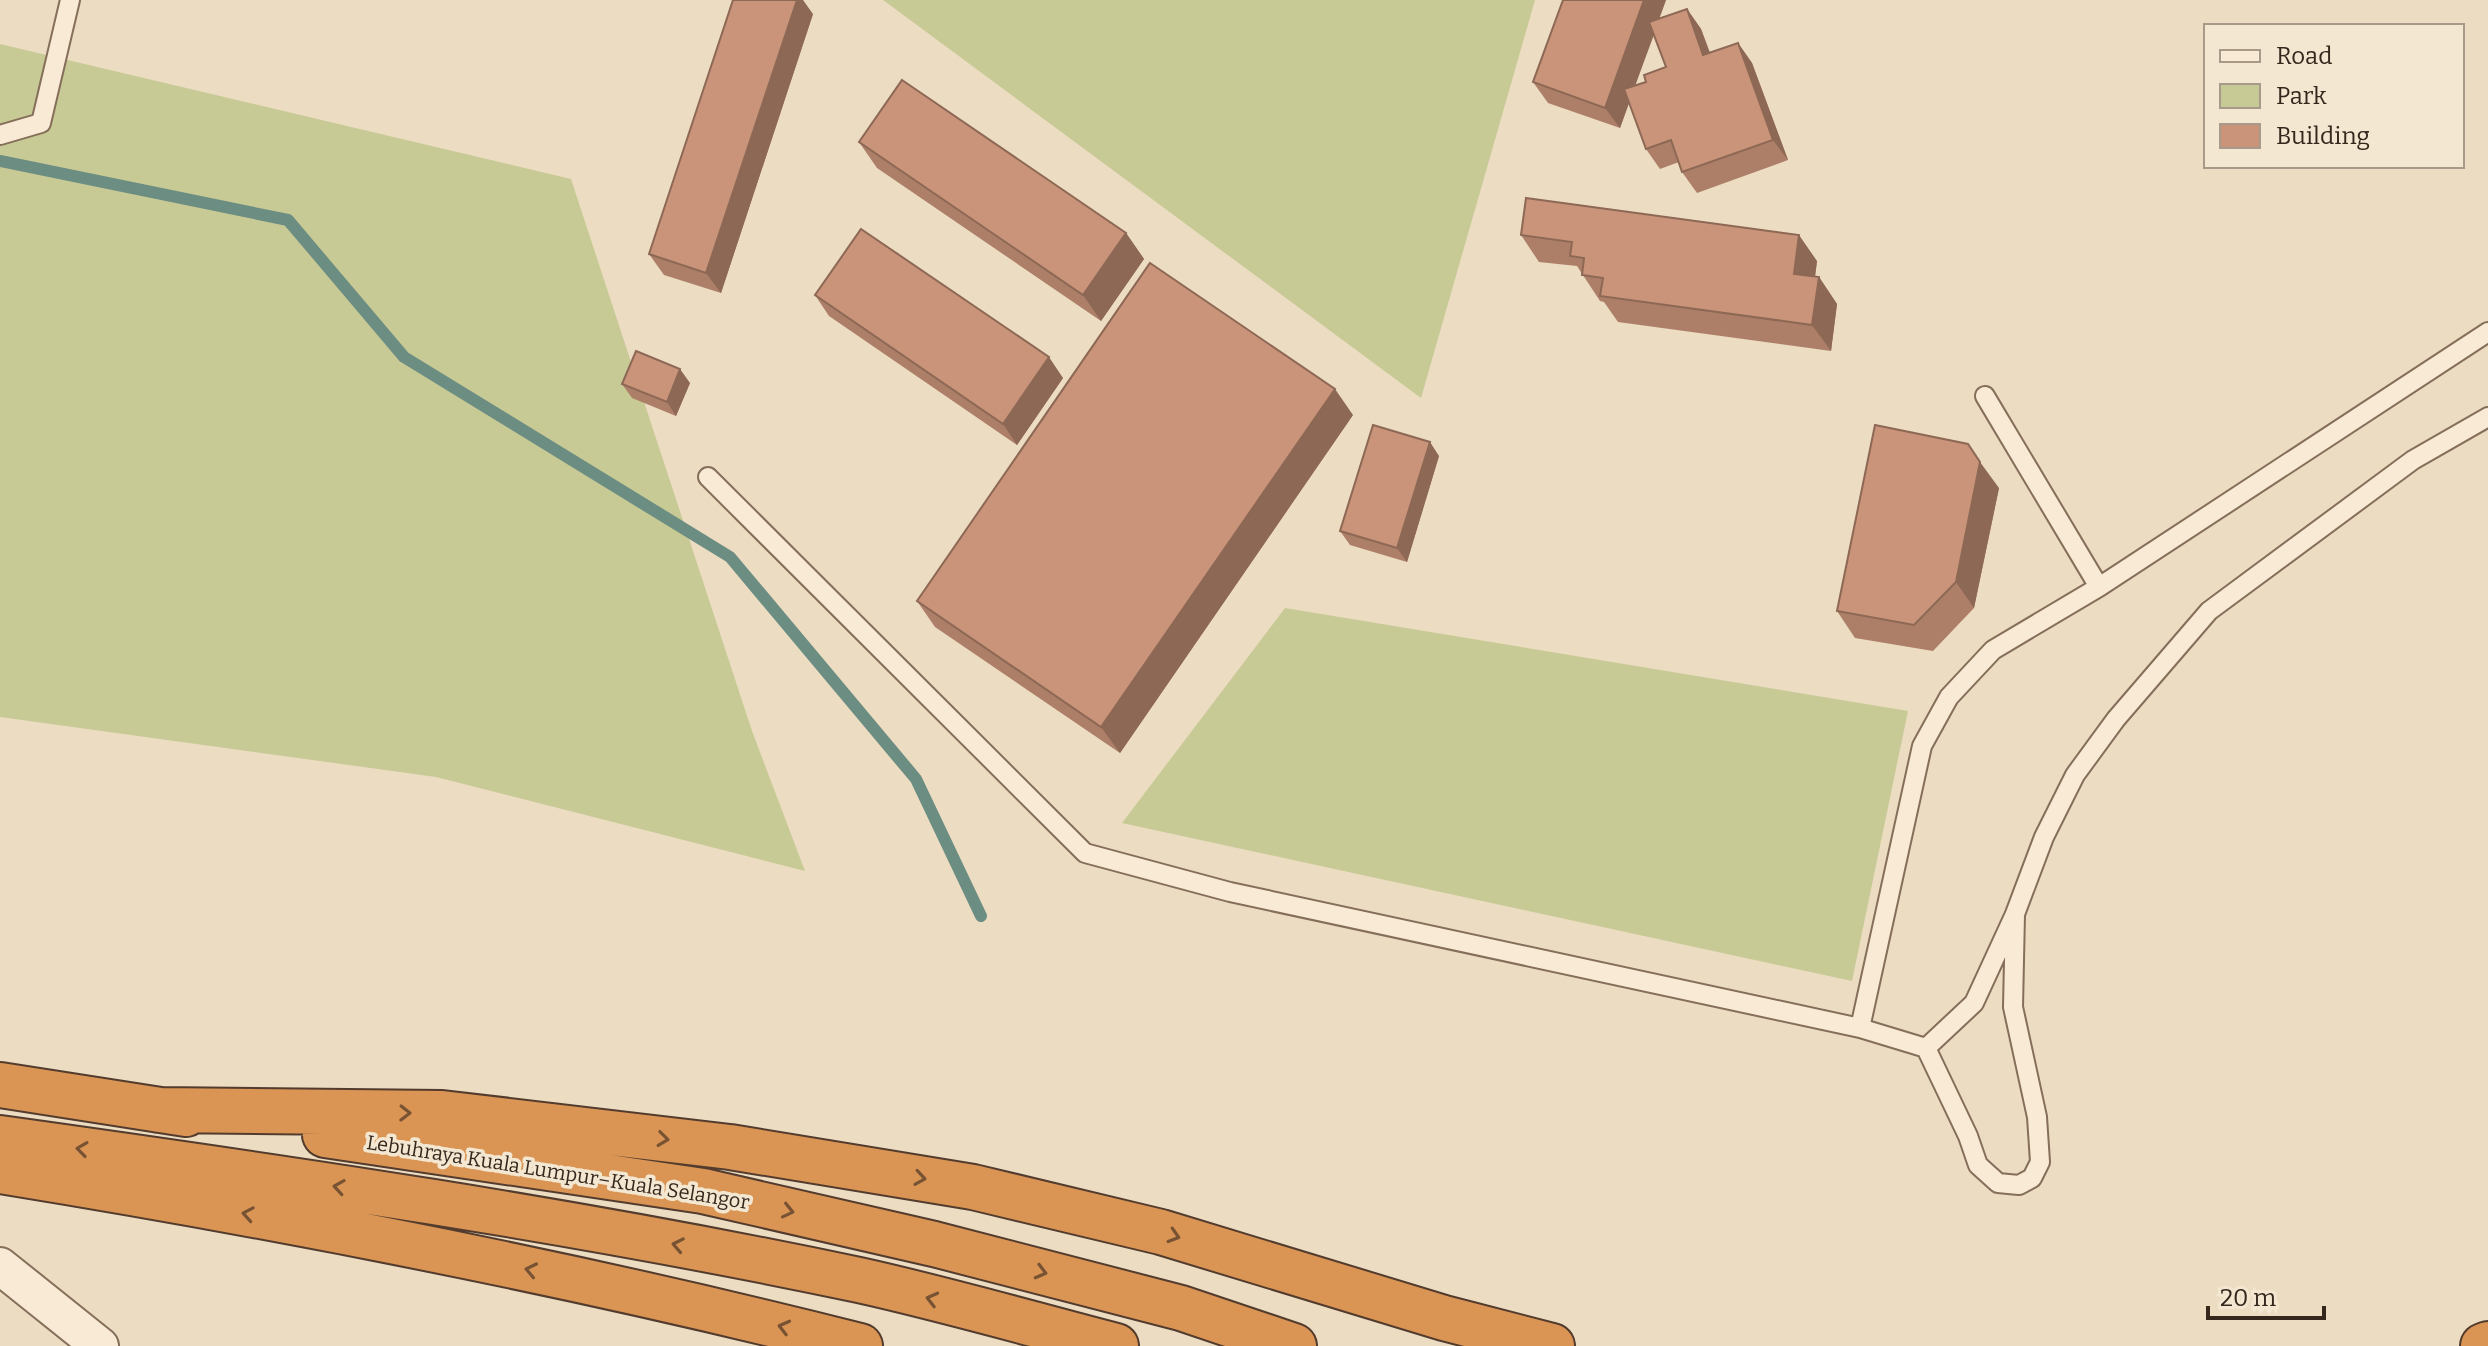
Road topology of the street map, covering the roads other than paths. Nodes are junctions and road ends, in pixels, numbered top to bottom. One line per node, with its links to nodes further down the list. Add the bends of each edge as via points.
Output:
1 (70, 0): 2 (lane, via 41,123)
2 (0, 135)
3 (2488, 332): 7 (lane)
4 (1985, 396): 7 (lane)
5 (2488, 417): 8 (lane, via 2413,460 2209,611 2075,775)
6 (708, 477): 9 (lane, via 1085,853 1230,892)
7 (2099, 587): 9 (lane, via 1993,650 1949,697 1922,746)
8 (2015, 914): 10 (lane, via 1974,1003); 10 (lane, via 2013,1007 2040,1162 2032,1178 2019,1185 1998,1183 1978,1165)
9 (1860, 1028): 10 (lane)
10 (1926, 1048)
11 (0, 1085): 12 (highway, Lebuhraya Kuala Lumpur–Kuala Selangor)
12 (159, 1110): 19 (highway, Lebuhraya Kuala Lumpur–Kuala Selangor, one-way to 19, via 703,1191 1181,1308); 20 (highway, one-way to 20, via 442,1113 730,1147 958,1184 1161,1232)
13 (0, 1138): 18 (highway, one-way to 13, via 861,1281 589,1227)
14 (0, 1171): 17 (highway, one-way to 14, via 362,1234)
15 (0, 1266): 16 (street)
16 (100, 1346)
17 (860, 1346)
18 (1116, 1346)
19 (1294, 1346)
20 (1552, 1346)

